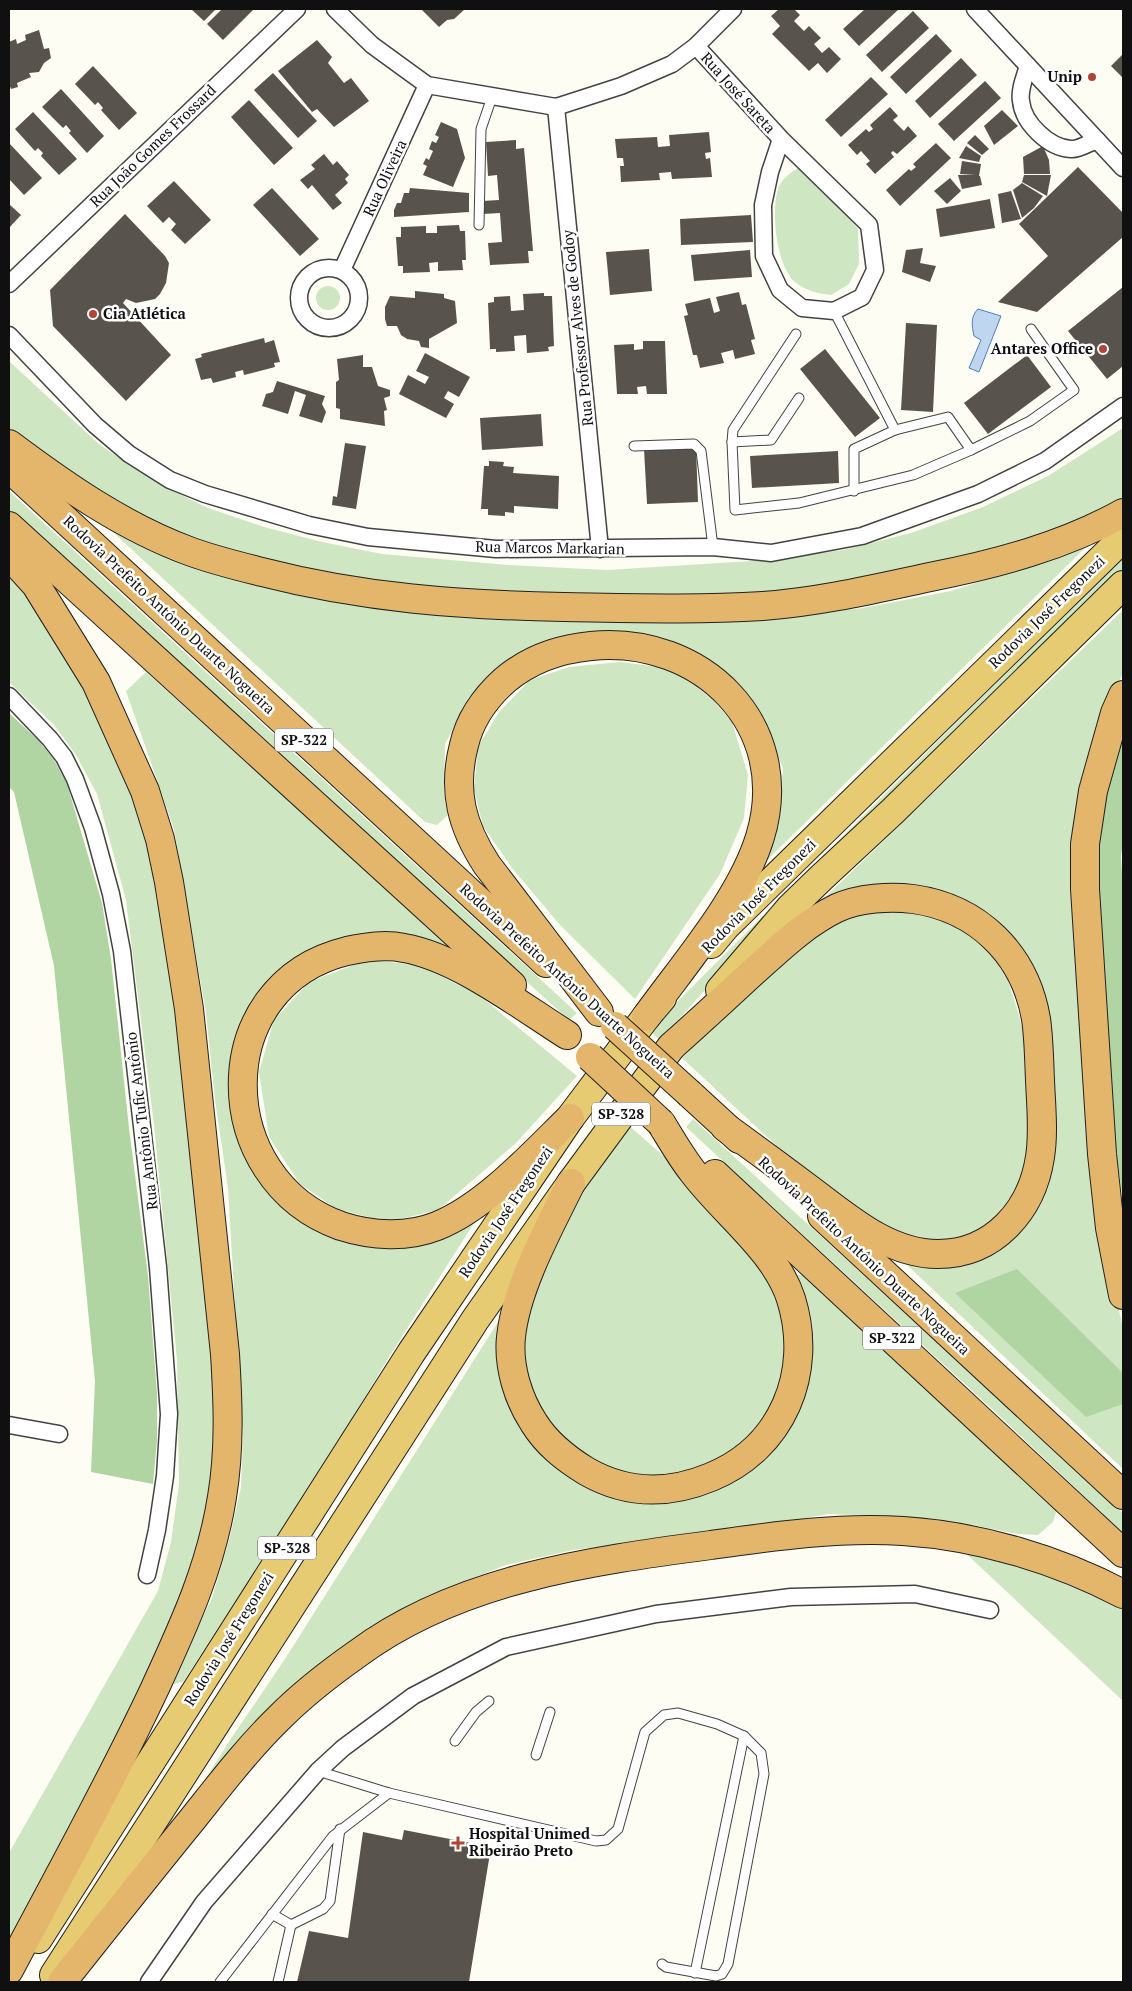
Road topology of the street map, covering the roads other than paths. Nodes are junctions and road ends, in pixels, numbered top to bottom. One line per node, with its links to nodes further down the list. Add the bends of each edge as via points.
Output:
1 (297, 9): 15 (street, Rua João Gomes Frossard)
2 (335, 9): 7 (street, via 372,45)
3 (733, 9): 5 (street)
4 (976, 9): 6 (street)
5 (696, 46): 9 (street, via 672,64 638,79); 10 (street, Rua José Sareta)
6 (1028, 66): 11 (street); 11 (street, via 1020,98 1023,112 1034,128 1054,144 1072,150)
7 (427, 85): 8 (street); 14 (street, Rua Oliveira)
8 (492, 97): 9 (street); 13 (lane, via 482,129)
9 (556, 107): 33 (street, Rua Professor Alves de Godoy)
10 (781, 139): 16 (street, Rua José Sareta, via 763,205 764,256 780,290 802,308); 16 (street, Rua José Sareta, via 870,226 875,270 862,296)
11 (1097, 140): 12 (street)
12 (1123, 168)
13 (479, 225)
14 (342, 270)
15 (9, 284)
16 (834, 311): 22 (lane)
17 (1031, 329): 26 (lane, via 1074,390 1030,421)
18 (796, 334): 23 (lane, via 733,430)
19 (9, 335): 33 (street, Rua Marcos Markarian, via 95,425 129,454 170,480 205,494 309,525 368,537 496,549)
20 (800, 398): 23 (lane, via 771,440)
21 (1123, 406): 32 (street, Rua Marcos Markarian, via 1045,461 978,494 898,524 862,536 771,553)
22 (895, 430): 26 (lane, via 948,417); 28 (lane, via 854,449)
23 (732, 442): 28 (lane, via 735,510 799,503)
24 (9, 444): 29 (highway, via 103,508 153,537 192,552 309,584 429,602 515,606 764,606 834,597 987,566 1049,546)
25 (634, 446): 32 (lane, via 694,444 698,447)
26 (972, 450): 28 (lane, via 913,475)
27 (9, 468): 39 (highway, Rodovia Prefeito Antônio Duarte Nogueira / SP-322)
28 (854, 491)
29 (1123, 513)
30 (9, 526): 40 (highway, SP-322)
31 (1123, 538): 38 (highway, Rodovia José Fregonezi, via 726,926)
32 (713, 548): 33 (street, Rua Marcos Markarian)
33 (600, 549)
34 (9, 555): 65 (highway, via 36,585 96,682 145,791 160,839 170,882 189,1009 228,1406 228,1454 222,1497 199,1589 133,1736)
35 (1123, 585): 41 (highway, Rodovia José Fregonezi, via 790,908)
36 (1123, 695): 46 (highway, via 1093,791 1085,844 1084,889 1102,1154 1110,1228)
37 (9, 696): 51 (street, Rua Antônio Tufic Antônio, via 50,739 75,779 94,828 122,951 158,1267 168,1404 165,1476)
38 (646, 1017): 39 (highway, via 729,902 749,866 764,822 766,777 754,728 733,699 707,676 659,652 601,645 544,656 499,685 470,724 462,751 459,782 463,818 475,846); 42 (highway, Rodovia José Fregonezi / SP-328)
39 (607, 1019): 44 (highway, Rodovia Prefeito Antônio Duarte Nogueira / SP-322, bridge)
40 (567, 1035): 42 (highway, via 485,983 438,958 387,946 355,949 308,965 273,997 251,1037 242,1086 252,1136 268,1168 290,1196 329,1222 381,1234 424,1230 464,1212 523,1164); 43 (highway, SP-322, bridge)
41 (672, 1046): 44 (highway, via 806,925 840,907 876,899 907,898 953,909 994,936 1023,976 1037,1031 1042,1121 1040,1159 1030,1190 1017,1215 999,1234 977,1247 955,1253 930,1254 884,1240); 45 (highway, Rodovia José Fregonezi / SP-328)
42 (570, 1118): 67 (highway, Rodovia José Fregonezi / SP-328, via 411,1353)
43 (661, 1123): 45 (highway, via 693,1173 759,1246 783,1281 795,1316 798,1365 784,1412 756,1449 726,1471 694,1484 659,1490 629,1488 576,1465 558,1452 542,1435 524,1407 512,1357 515,1314); 50 (highway, SP-322)
44 (725, 1127): 49 (highway, Rodovia Prefeito Antônio Duarte Nogueira / SP-322)
45 (570, 1183): 68 (highway, Rodovia José Fregonezi / SP-328, via 475,1320)
46 (1123, 1295)
47 (9, 1425): 48 (street)
48 (59, 1434)
49 (1123, 1495)
50 (1123, 1553)
51 (147, 1575)
52 (1123, 1594): 69 (highway, via 1064,1567 1011,1550 959,1538 905,1531 857,1530 800,1533 594,1562 492,1587 398,1627 360,1651 281,1715 247,1751)
53 (990, 1610): 59 (street, via 915,1594 791,1597 656,1614 506,1647 413,1696 343,1748)
54 (489, 1701): 57 (lane, via 476,1712)
55 (550, 1712): 58 (lane)
56 (744, 1736): 60 (lane, via 678,1713 664,1715 645,1732 618,1829 606,1840 596,1841); 66 (lane); 66 (lane, via 761,1753 764,1774 728,1964 722,1974 716,1976)
57 (455, 1741)
58 (536, 1755)
59 (318, 1771): 60 (lane); 70 (street, via 204,1902)
60 (389, 1793): 61 (lane)
61 (340, 1829): 62 (lane); 63 (lane, via 330,1901 323,1909)
62 (272, 1914): 63 (lane); 71 (lane)
63 (291, 1925): 72 (lane)
64 (662, 1964): 66 (lane)
65 (9, 1970)
66 (694, 1973)
67 (10, 1982)
68 (49, 1982)
69 (62, 1982)
70 (149, 1982)
71 (220, 1982)
72 (278, 1982)

